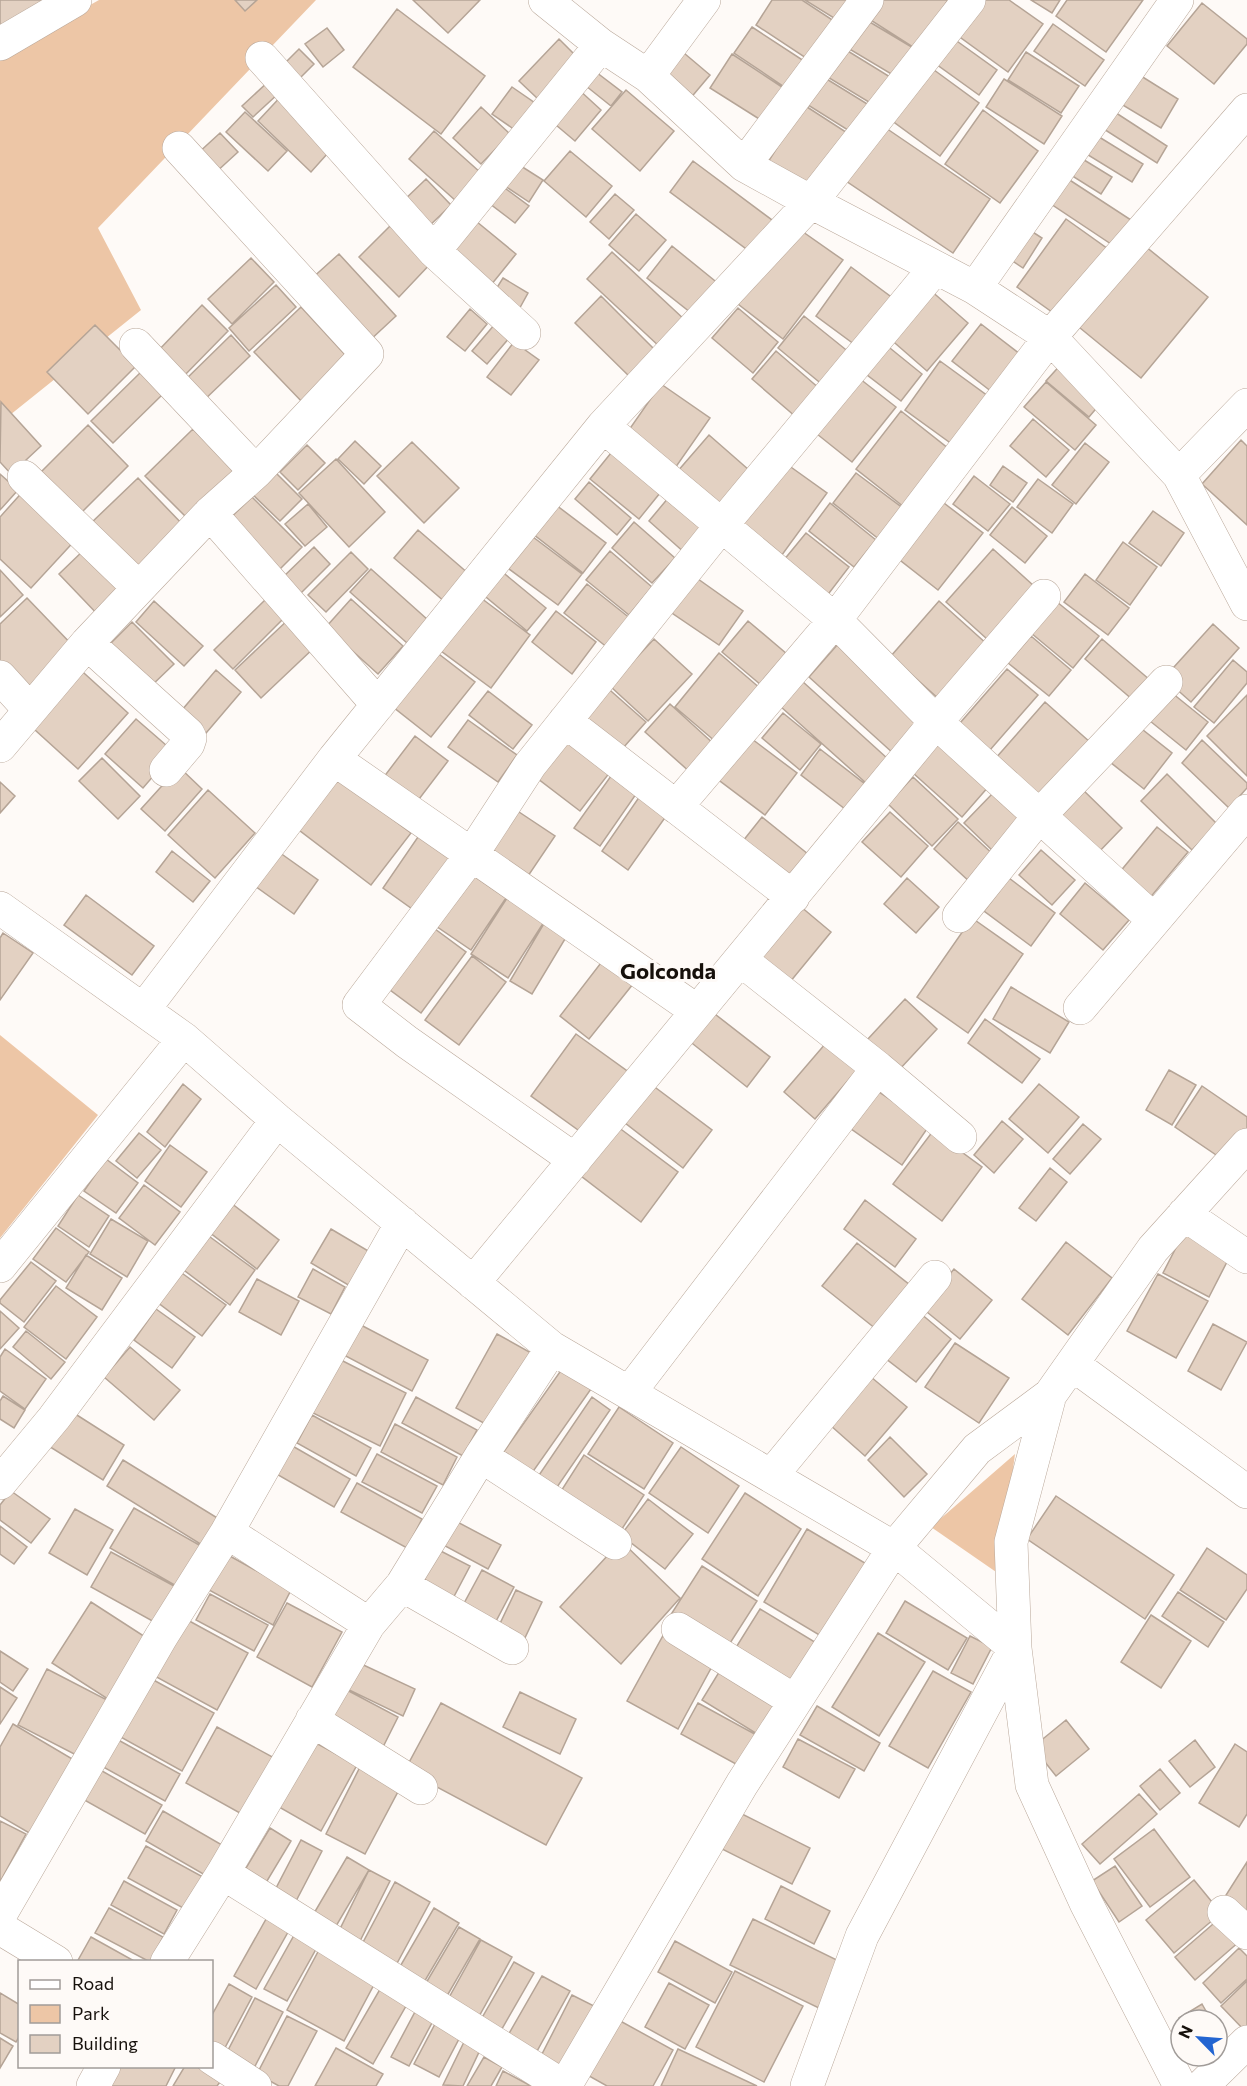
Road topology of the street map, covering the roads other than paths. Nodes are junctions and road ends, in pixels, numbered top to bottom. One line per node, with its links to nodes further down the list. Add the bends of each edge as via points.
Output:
1 (75, 0): 7 (street)
2 (545, 0): 8 (street)
3 (704, 0): 10 (street)
4 (867, 0): 13 (street)
5 (969, 0): 14 (street)
6 (1177, 0): 17 (street)
7 (0, 44)
8 (601, 45): 10 (street); 15 (street)
9 (262, 58): 15 (street)
10 (648, 76): 13 (street)
11 (1247, 110): 19 (street)
12 (179, 148): 23 (street, via 367,354)
13 (744, 165): 14 (street)
14 (811, 202): 16 (street); 22 (street)
15 (434, 251): 18 (street)
16 (935, 268): 17 (street); 27 (street)
17 (975, 288): 19 (street)
18 (524, 333)
19 (1050, 337): 24 (street); 32 (street)
20 (136, 345): 23 (street)
21 (1247, 405): 24 (street)
22 (603, 426): 27 (street); 36 (street)
23 (256, 472): 26 (street)
24 (1179, 475): 28 (street)
25 (24, 477): 29 (street)
26 (210, 513): 29 (street); 36 (street)
27 (721, 525): 32 (street); 38 (street)
28 (1234, 564): 31 (street)
29 (139, 588): 33 (street)
30 (1044, 596): 39 (street)
31 (1247, 604)
32 (835, 620): 39 (street); 43 (street)
33 (87, 643): 37 (street); 42 (street, via 188,734 188,744)
34 (0, 677): 37 (street)
35 (1166, 682): 45 (street)
36 (378, 705): 41 (street)
37 (30, 710): 40 (street)
38 (565, 721): 43 (street); 46 (street, via 530,765)
39 (936, 722): 45 (street); 47 (street)
40 (0, 746)
41 (334, 759): 46 (street); 53 (street)
42 (166, 770)
43 (676, 807): 47 (street)
44 (1247, 811): 50 (street)
45 (1040, 815): 49 (street); 50 (street)
46 (472, 854): 54 (street); 60 (street, via 359,1005)
47 (793, 897): 51 (street)
48 (0, 908): 53 (street)
49 (959, 916)
50 (1154, 920): 52 (street)
51 (741, 960): 54 (street); 56 (street)
52 (1080, 1008)
53 (144, 1009): 55 (street)
54 (697, 1011): 60 (street)
55 (184, 1039): 57 (street); 64 (street)
56 (878, 1068): 58 (street); 69 (street)
57 (277, 1120): 62 (street); 73 (street, via 54,1418)
58 (960, 1137)
59 (1247, 1145): 61 (street)
60 (575, 1160): 66 (street)
61 (1184, 1214): 63 (street); 68 (street, via 1153,1249)
62 (402, 1223): 66 (street); 75 (street)
63 (1247, 1257)
64 (0, 1266)
65 (935, 1277): 72 (street)
66 (473, 1283): 67 (street)
67 (552, 1348): 69 (street); 71 (street)
68 (1072, 1364): 70 (street); 74 (street)
69 (629, 1393): 72 (street)
70 (1050, 1395): 77 (street, via 977,1449); 82 (street, via 1011,1542)
71 (481, 1456): 76 (street); 78 (street)
72 (771, 1476): 77 (street)
73 (0, 1483)
74 (1247, 1492)
75 (227, 1532): 79 (street); 87 (street, via 161,1637)
76 (615, 1543)
77 (894, 1548): 82 (street); 83 (street)
78 (402, 1585): 79 (street); 81 (street)
79 (369, 1624): 84 (street)
80 (678, 1629): 83 (street)
81 (512, 1648)
82 (1015, 1648): 97 (street, via 862,1936); 98 (street, via 1032,1785 1086,1903)
83 (795, 1701): 96 (street)
84 (312, 1720): 85 (street); 86 (street)
85 (421, 1788)
86 (223, 1873): 90 (street); 96 (street)
87 (0, 1915)
88 (0, 1928): 89 (street)
89 (53, 1960)
90 (168, 1960)
91 (1247, 2042): 99 (street)
92 (213, 2059): 95 (street)
93 (103, 2068): 94 (street)
94 (93, 2086)
95 (255, 2086)
96 (564, 2086)
97 (807, 2086)
98 (1180, 2086)
99 (1202, 2086)

